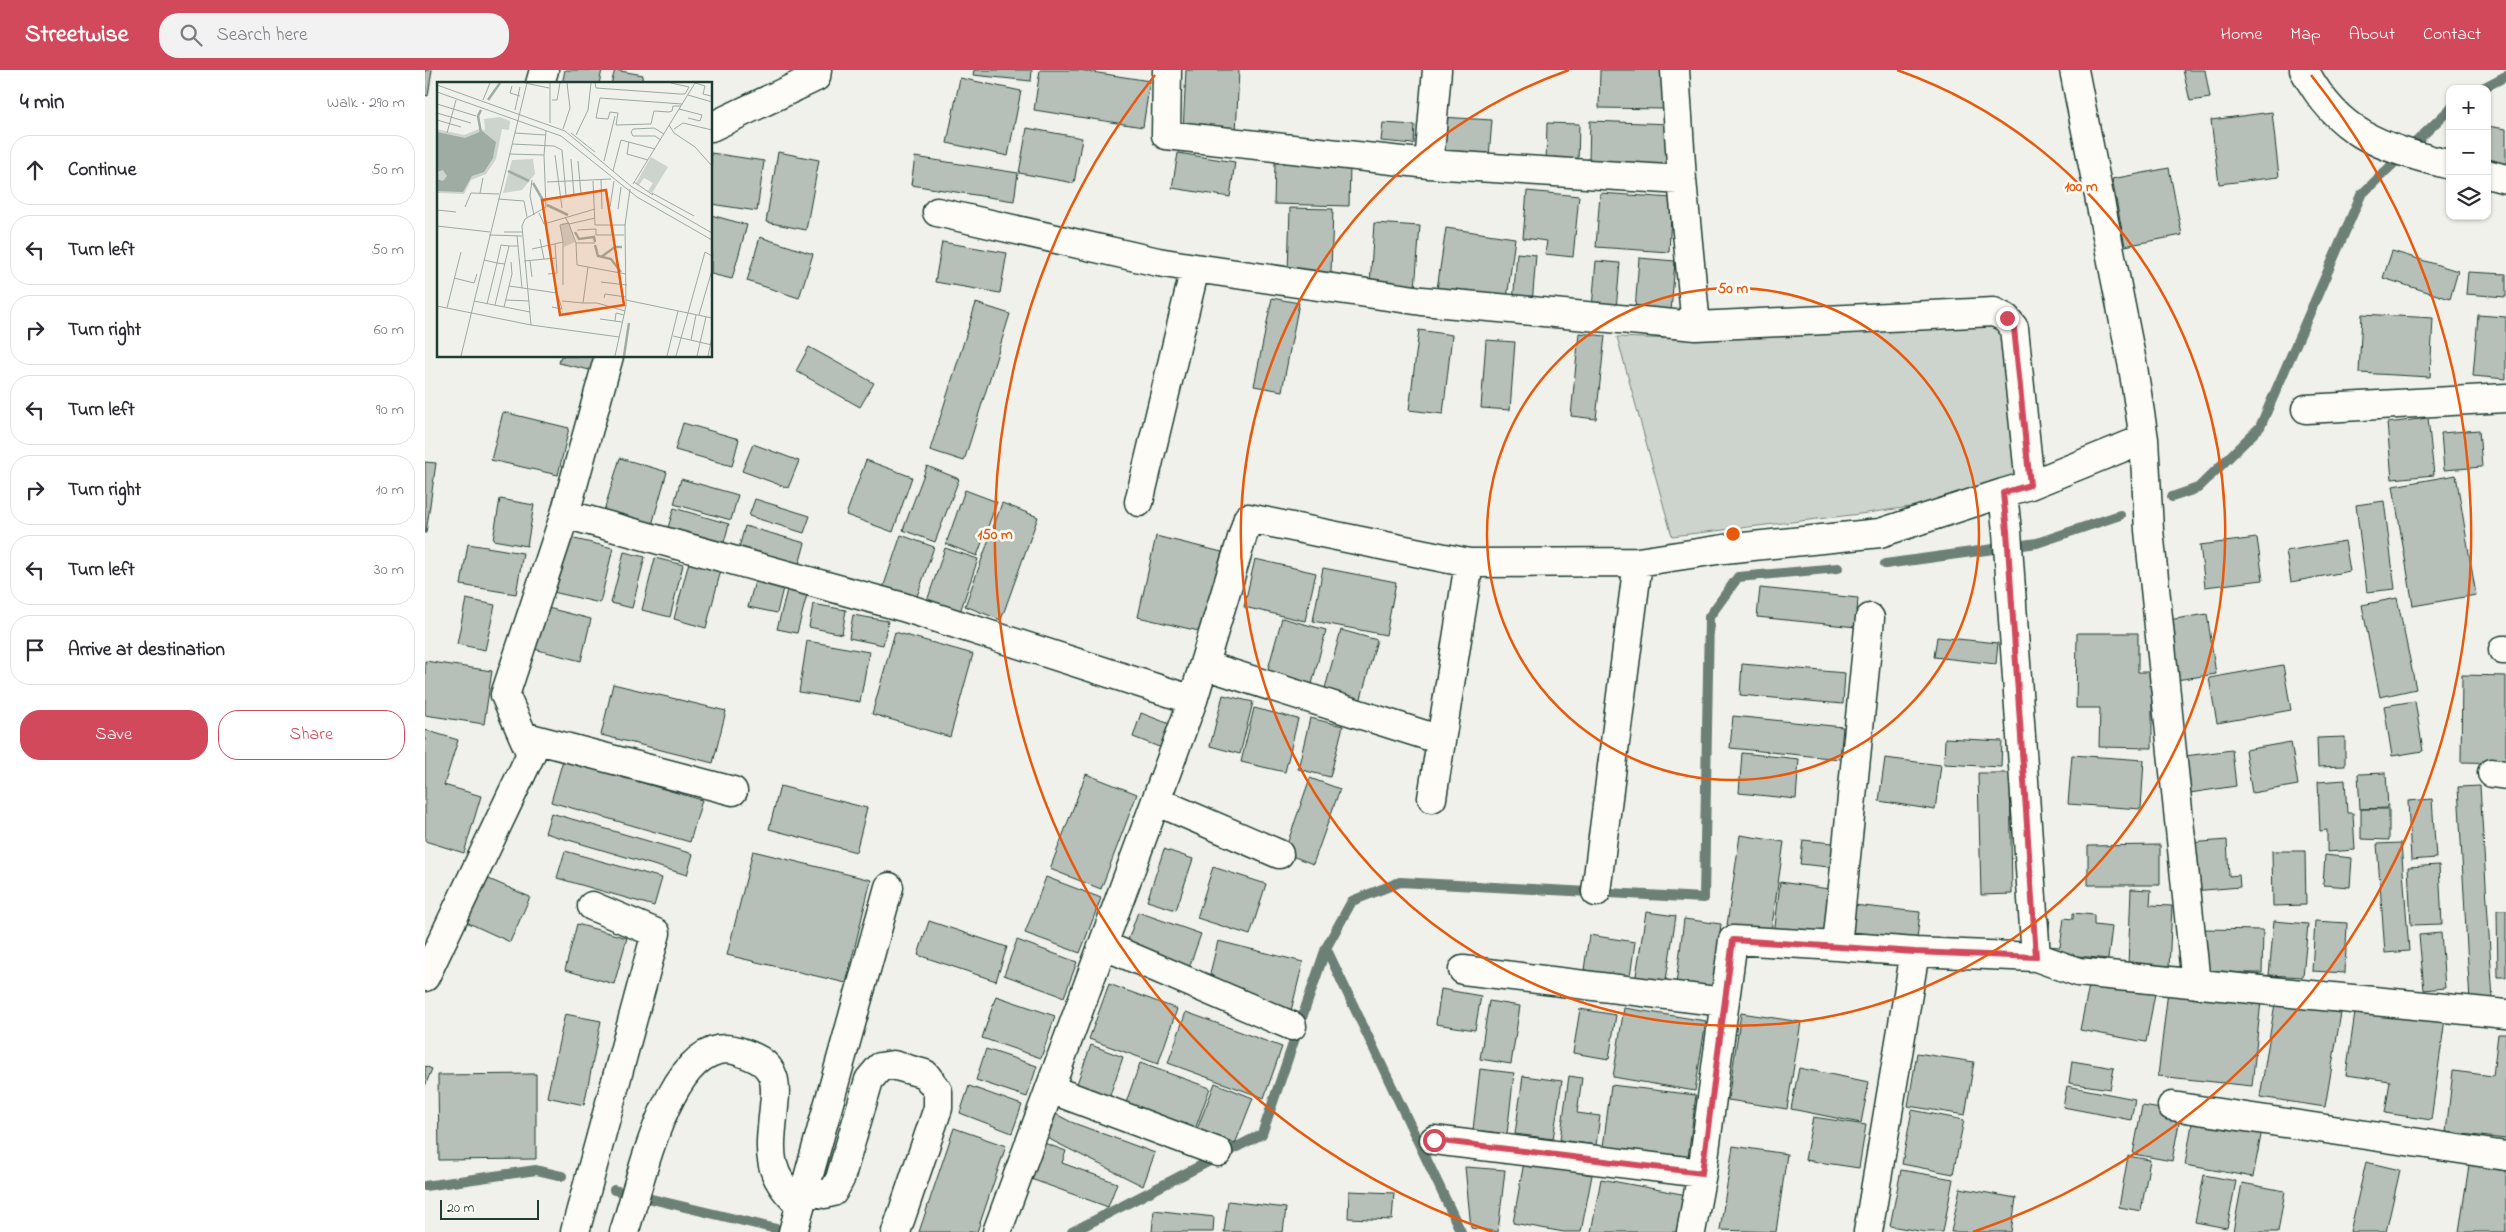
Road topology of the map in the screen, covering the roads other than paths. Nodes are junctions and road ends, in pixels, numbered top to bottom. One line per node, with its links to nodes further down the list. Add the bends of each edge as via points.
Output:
1 (817, 70): 7 (street, via 816,77)
2 (1167, 70): 8 (street, via 1166,135)
3 (1437, 70): 8 (street)
4 (1675, 70): 12 (street)
5 (2074, 70): 19 (street, via 2133,367)
6 (2304, 70): 9 (street, via 2316,92 2338,119 2360,135)
7 (713, 126)
8 (1429, 164): 12 (street)
9 (2446, 164)
10 (2491, 175): 11 (street)
11 (2506, 179)
12 (1682, 180): 15 (street)
13 (937, 212): 14 (street)
14 (1195, 268): 15 (street, via 1422,301); 22 (street)
15 (1696, 326): 20 (street, via 1993,312 2007,318 2014,328)
16 (608, 358): 23 (street)
17 (2506, 398): 18 (street)
18 (2306, 409)
19 (2144, 439): 20 (street); 44 (street, via 2149,530)
20 (2030, 485): 21 (street)
21 (2003, 493): 24 (street, via 1880,533 1723,549); 41 (street)
22 (1139, 502)
23 (565, 514): 28 (street, via 903,607); 29 (street, via 505,695)
24 (1638, 562): 25 (street); 36 (street)
25 (1469, 563): 27 (street, via 1249,518); 30 (street)
26 (1870, 618): 39 (street)
27 (1204, 665): 28 (street); 30 (street)
28 (1193, 700): 33 (street)
29 (523, 736): 31 (street); 43 (street, via 531,754)
30 (1441, 740): 32 (street)
31 (733, 791)
32 (1432, 798)
33 (1156, 801): 34 (street); 38 (street)
34 (1279, 854)
35 (889, 887): 54 (street)
36 (1596, 892)
37 (593, 906): 55 (street, via 656,933)
38 (1103, 945): 47 (street); 48 (street)
39 (1837, 946): 40 (street); 45 (street, via 1733,940)
40 (1915, 952): 41 (street); 61 (street)
41 (2036, 957): 44 (street, via 2078,972)
42 (1463, 970): 45 (street)
43 (425, 977)
44 (2196, 984): 46 (street)
45 (1725, 1002): 53 (street)
46 (2506, 1014)
47 (1291, 1026)
48 (1050, 1089): 51 (street); 59 (street)
49 (2172, 1106): 52 (street)
50 (1434, 1140): 53 (street)
51 (1218, 1152)
52 (2506, 1156)
53 (1702, 1173): 60 (street)
54 (801, 1197): 56 (street, via 788,1194 773,1170 769,1152 775,1098 773,1076 757,1057 731,1049 706,1054 685,1073 659,1116); 57 (street); 58 (street, via 833,1192 869,1080 881,1067 893,1065 925,1074 939,1091 938,1108)
55 (575, 1232)
56 (624, 1232)
57 (793, 1232)
58 (896, 1232)
59 (997, 1232)
60 (1691, 1232)
61 (1868, 1232)

